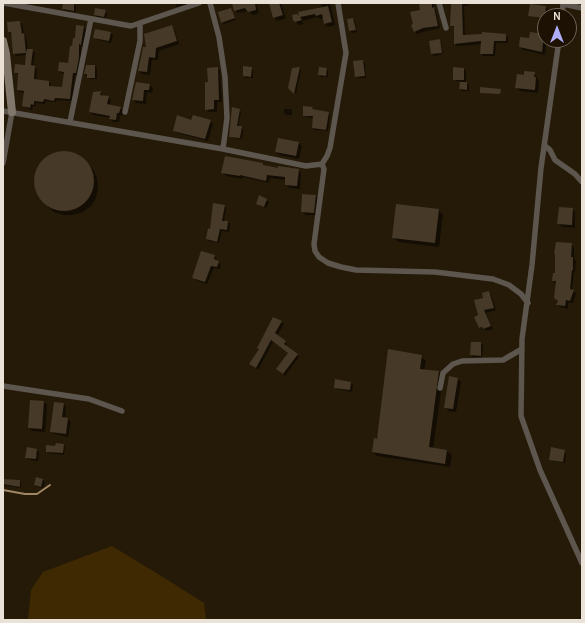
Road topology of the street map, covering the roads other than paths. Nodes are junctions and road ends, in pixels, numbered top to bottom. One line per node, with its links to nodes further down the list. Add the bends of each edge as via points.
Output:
1 (4, 3): 8 (street)
2 (199, 3): 9 (street)
3 (210, 3): 18 (street, via 225,76 227,118)
4 (338, 3): 20 (street, via 346,53 330,148)
5 (439, 3): 10 (street)
6 (563, 3): 7 (street)
7 (582, 8)
8 (91, 19): 9 (street, via 130,26); 16 (street)
9 (140, 23): 15 (street, via 140,41)
10 (446, 28)
11 (3, 41): 14 (street)
12 (558, 48): 17 (street)
13 (3, 111): 14 (street)
14 (12, 112): 16 (street); 19 (street)
15 (125, 112)
16 (70, 122): 18 (street)
17 (545, 146): 21 (street, via 555,160); 22 (street)
18 (223, 149): 20 (street, via 306,166)
19 (3, 163)
20 (322, 164): 22 (street, via 324,169 314,244 319,257 328,264 356,270 435,272 493,279 509,285)
21 (582, 182)
22 (528, 303): 23 (street)
23 (522, 349): 25 (street, via 503,360 462,360 452,364 443,373); 27 (street, via 521,416 540,470)
24 (3, 386): 26 (street, via 89,399)
25 (440, 388)
26 (122, 411)
27 (576, 549): 28 (street); 29 (street)
28 (582, 549)
29 (582, 563)

